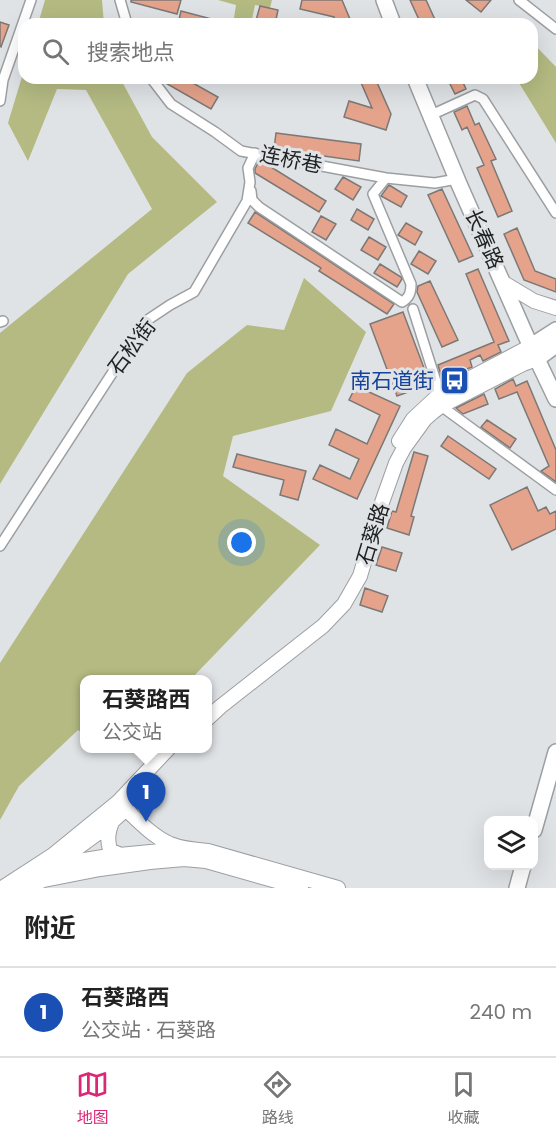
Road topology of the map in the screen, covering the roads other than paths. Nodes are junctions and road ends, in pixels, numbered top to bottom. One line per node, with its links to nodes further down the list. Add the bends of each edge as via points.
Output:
1 (31, 0): 5 (street)
2 (120, 0): 6 (street)
3 (384, 0): 7 (main road)
4 (519, 0): 8 (street)
5 (25, 18)
6 (125, 18)
7 (391, 18)
8 (556, 29)
9 (18, 38): 12 (street)
10 (156, 84): 14 (street, 连桥巷, via 171,104 241,151)
11 (418, 84): 13 (main road, 长春路)
12 (0, 101)
13 (431, 115): 16 (main road, 长春路); 18 (street, via 476,95 483,99)
14 (255, 153): 15 (street, 连桥巷); 17 (street, 石松街, via 248,168)
15 (386, 178): 16 (street, 连桥巷, via 435,183); 17 (street, via 372,194 411,284 411,293 402,302 259,207 252,200)
16 (457, 179): 19 (main road, 长春路)
17 (250, 182): 28 (street, 石松街, via 247,201 194,292 146,321)
18 (556, 213)
19 (504, 283): 20 (main road, via 534,301); 24 (main road, 长春路)
20 (556, 308)
21 (413, 309): 26 (street)
22 (556, 330): 24 (main road)
23 (556, 345): 24 (main road)
24 (534, 352): 25 (main road, 长春路); 26 (main road, 石葵路, via 523,364)
25 (556, 399)
26 (441, 400): 27 (street); 29 (main road, 石葵路, via 413,419 387,462 353,573 340,598 318,622); 30 (main road, 石葵路, via 396,463 360,576 344,604 323,626)
27 (556, 490)
28 (0, 546)
29 (212, 704)
30 (212, 714)
31 (556, 752): 35 (main road)
32 (165, 753): 34 (main road)
33 (175, 753): 34 (main road)
34 (118, 811): 36 (main road, via 170,844); 37 (main road, via 148,842); 38 (main road, via 107,840 110,850); 39 (main road); 41 (main road)
35 (538, 816)
36 (186, 849): 37 (main road); 45 (main road, via 208,851)
37 (148, 852): 38 (main road)
38 (120, 855): 39 (main road)
39 (54, 865): 41 (main road); 43 (main road)
40 (522, 870): 46 (main road)
41 (25, 873): 42 (main road)
42 (2, 888)
43 (22, 888): 44 (main road, via 90,871 184,859 206,861)
44 (301, 888)
45 (338, 888)
46 (517, 888)

